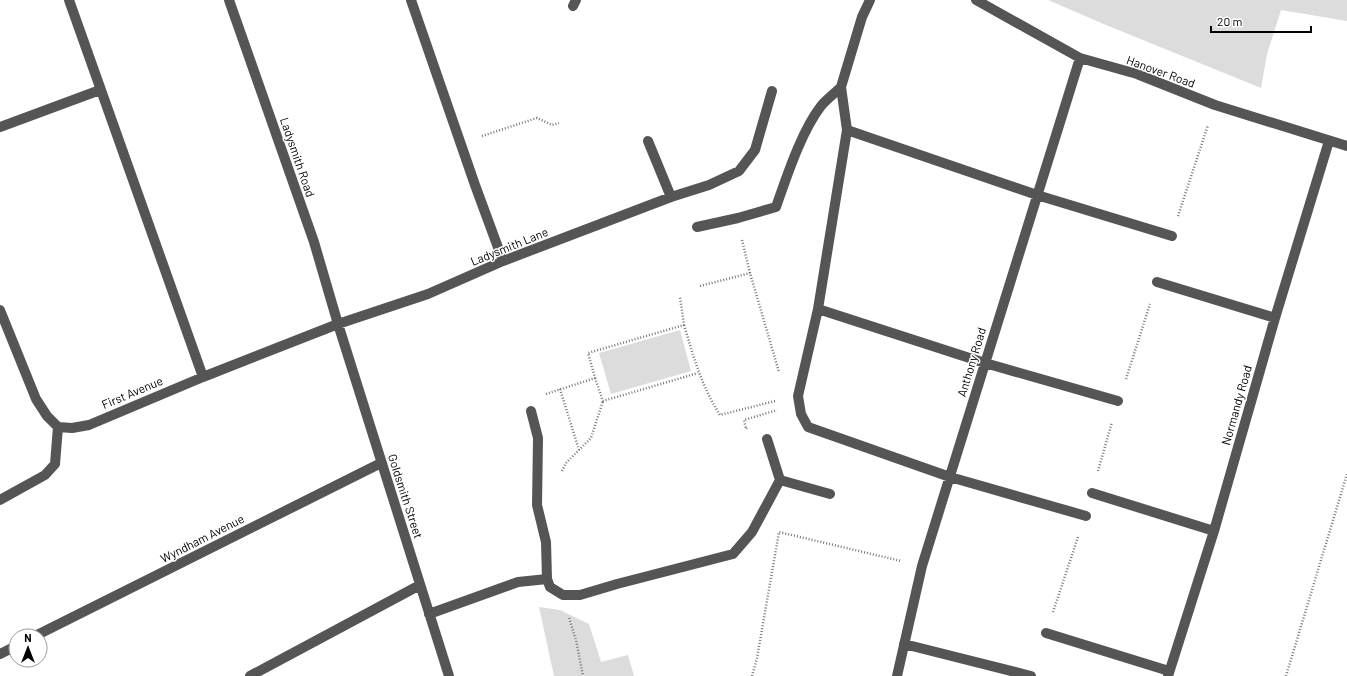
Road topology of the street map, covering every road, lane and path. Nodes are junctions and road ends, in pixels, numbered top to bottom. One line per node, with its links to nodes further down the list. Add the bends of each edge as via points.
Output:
1 (69, 0): 8 (street)
2 (229, 0): 31 (street, Ladysmith Road, via 314,242)
3 (411, 0): 15 (street)
4 (870, 0): 7 (street, via 862,17)
5 (976, 0): 6 (street, Hanover Road)
6 (1080, 58): 14 (street, Hanover Road, via 1137,74 1215,105); 17 (street, Anthony Road)
7 (841, 87): 12 (street); 19 (street, via 821,106 806,131 776,207)
8 (100, 90): 11 (street); 36 (street)
9 (772, 92): 18 (street, Ladysmith Lane, via 755,150 739,171 709,185)
10 (559, 122): 15 (path, via 552,125 537,118)
11 (0, 127)
12 (847, 130): 17 (street); 27 (street)
13 (648, 141): 18 (street)
14 (1329, 141): 16 (street, Hanover Road); 29 (street, Normandy Road)
15 (461, 144): 22 (street)
16 (1347, 146)
17 (1037, 195): 21 (street); 33 (street, Anthony Road)
18 (671, 197): 22 (street, Ladysmith Lane)
19 (738, 218): 20 (street); 23 (path)
20 (697, 227)
21 (1172, 236)
22 (503, 261): 31 (street, Ladysmith Lane, via 428,294)
23 (750, 273): 25 (path); 35 (path)
24 (1157, 282): 29 (street)
25 (700, 286)
26 (680, 297): 32 (path)
27 (818, 309): 33 (street); 52 (street, via 798,396 801,414 808,427)
28 (0, 310): 30 (street)
29 (1274, 318): 58 (street, Normandy Road)
30 (2, 324): 46 (street, via 36,399)
31 (338, 324): 36 (street, First Avenue); 49 (street, Goldsmith Street)
32 (684, 325): 34 (path); 37 (path, via 588,353)
33 (985, 363): 42 (street); 52 (street, Anthony Road)
34 (698, 373): 40 (path, via 720,415); 41 (path)
35 (780, 375)
36 (203, 377): 46 (street, First Avenue, via 89,425)
37 (595, 378): 38 (path); 41 (path)
38 (566, 388)
39 (560, 389): 48 (path)
40 (781, 399)
41 (603, 401): 48 (path, via 591,438)
42 (1118, 401)
43 (531, 411): 60 (street, via 538,438 537,505 546,542)
44 (770, 412): 45 (path)
45 (744, 420)
46 (58, 427): 56 (street, via 55,464 45,475)
47 (767, 438): 53 (street)
48 (579, 450): 51 (path)
49 (381, 463): 61 (street, Goldsmith Street); 64 (street, Wyndham Avenue)
50 (1347, 474): 74 (path)
51 (560, 475)
52 (950, 477): 57 (street); 59 (street, Anthony Road)
53 (780, 480): 55 (street); 62 (street, via 752,532 733,554 580,595)
54 (1092, 493): 58 (street)
55 (830, 494)
56 (0, 500)
57 (1086, 516)
58 (1214, 531): 67 (street, Normandy Road)
59 (922, 566): 66 (street, Anthony Road); 71 (path, via 779,532)
60 (547, 579): 62 (street, via 550,587); 63 (street, via 518,582)
61 (420, 585): 63 (street, Goldsmith Street); 68 (street)
62 (563, 595): 70 (path)
63 (429, 614): 69 (street, Goldsmith Street)
64 (48, 630)
65 (1046, 633): 67 (street)
66 (904, 644): 72 (street, Anthony Road); 73 (street)
67 (1168, 673)
68 (250, 676)
69 (449, 676)
70 (583, 676)
71 (752, 676)
72 (897, 676)
73 (1031, 676)
74 (1286, 676)

